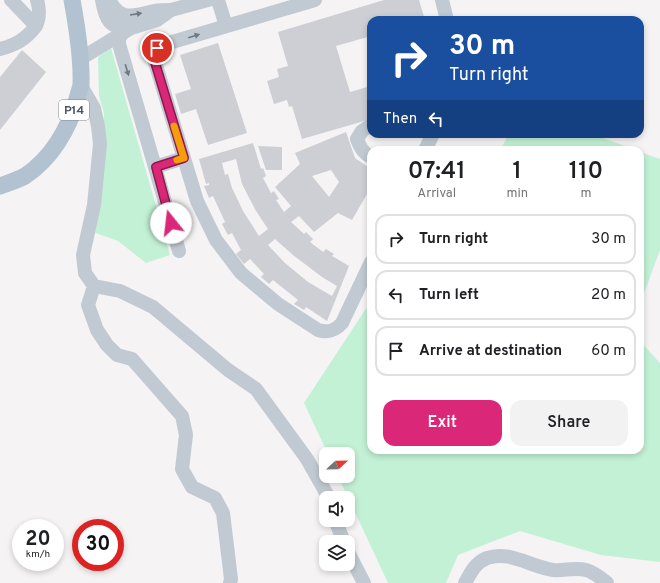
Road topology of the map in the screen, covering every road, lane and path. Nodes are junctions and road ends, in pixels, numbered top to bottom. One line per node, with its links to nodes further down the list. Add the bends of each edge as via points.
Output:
1 (11, 0): 12 (street)
2 (36, 0): 12 (street, via 40,9)
3 (72, 0): 16 (main road, P14)
4 (102, 0): 14 (street, via 110,23)
5 (109, 0): 10 (street, one-way to 10, via 115,10 124,15)
6 (208, 0): 10 (street)
7 (218, 0): 13 (street)
8 (315, 0): 13 (street)
9 (442, 0): 11 (street)
10 (171, 10): 14 (street, via 157,20)
11 (446, 16)
12 (36, 26): 15 (street, via 20,42)
13 (226, 26): 20 (street, one-way to 13, via 154,53 162,45)
14 (126, 31): 16 (street); 21 (street, one-way to 21, via 118,38 119,44)
15 (0, 49)
16 (80, 59): 17 (main road, P14)
17 (81, 86): 22 (main road, P14, via 73,115 58,142 41,164 24,176); 25 (street, via 94,108 100,144 94,205 83,255 85,273)
18 (367, 128): 19 (street, via 357,139 360,148)
19 (367, 155)
20 (184, 158): 21 (street); 24 (street, via 197,201 216,240 237,268 278,304 318,330 325,332 338,328)
21 (156, 167): 23 (street)
22 (0, 186)
23 (179, 251)
24 (367, 270)
25 (94, 286): 26 (street, via 120,290 153,307 228,370 256,389 307,459); 28 (street, via 88,304 97,330 107,345 117,355 132,359 182,416 186,435 182,469 192,487 215,498 223,513)
26 (325, 491)
27 (355, 566): 29 (street)
28 (230, 583)
29 (364, 583)
30 (465, 583): 31 (street, via 475,565 487,558 498,556 553,570 588,570)
31 (607, 583)

